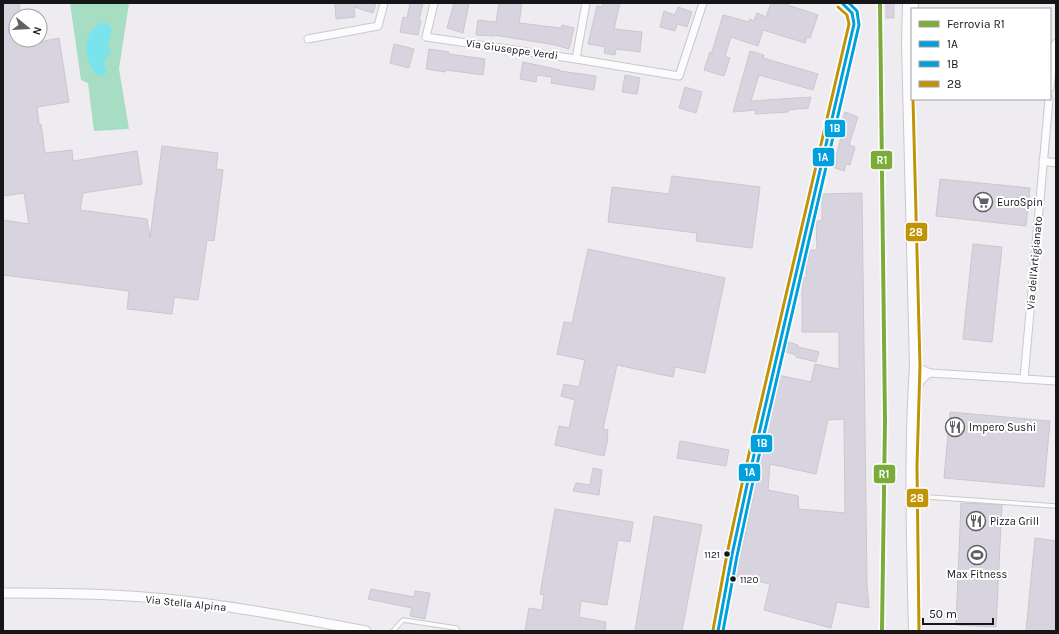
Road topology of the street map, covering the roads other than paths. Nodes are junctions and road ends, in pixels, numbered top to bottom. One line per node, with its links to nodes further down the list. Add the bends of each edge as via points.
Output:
1 (384, 3): 8 (street, via 378,26)
2 (434, 3): 11 (street, Via Giuseppe Verdi, via 426,37)
3 (586, 3): 11 (street)
4 (703, 3): 11 (street, via 679,76)
5 (842, 3): 27 (street, via 852,13 854,24 747,485)
6 (908, 3): 9 (main road)
7 (911, 32): 9 (street)
8 (308, 39)
9 (908, 43): 16 (main road)
10 (1056, 43): 12 (street)
11 (576, 59)
12 (1051, 78)
13 (1049, 100): 14 (street, Via dell'Artigianato)
14 (1043, 161): 15 (street); 18 (street, Via dell'Artigianato)
15 (1056, 163)
16 (915, 366): 17 (street); 20 (main road)
17 (930, 373): 18 (street); 20 (street, via 923,377 919,384)
18 (1024, 379): 19 (street)
19 (1056, 381)
20 (912, 407): 21 (main road)
21 (912, 496): 22 (lane); 28 (main road)
22 (1056, 506)
23 (3, 593): 24 (street, Via Stella Alpina, via 70,593 172,600)
24 (366, 631)
25 (393, 631): 26 (lane, via 403,620 456,628)
26 (458, 631)
27 (718, 631)
28 (914, 631)

